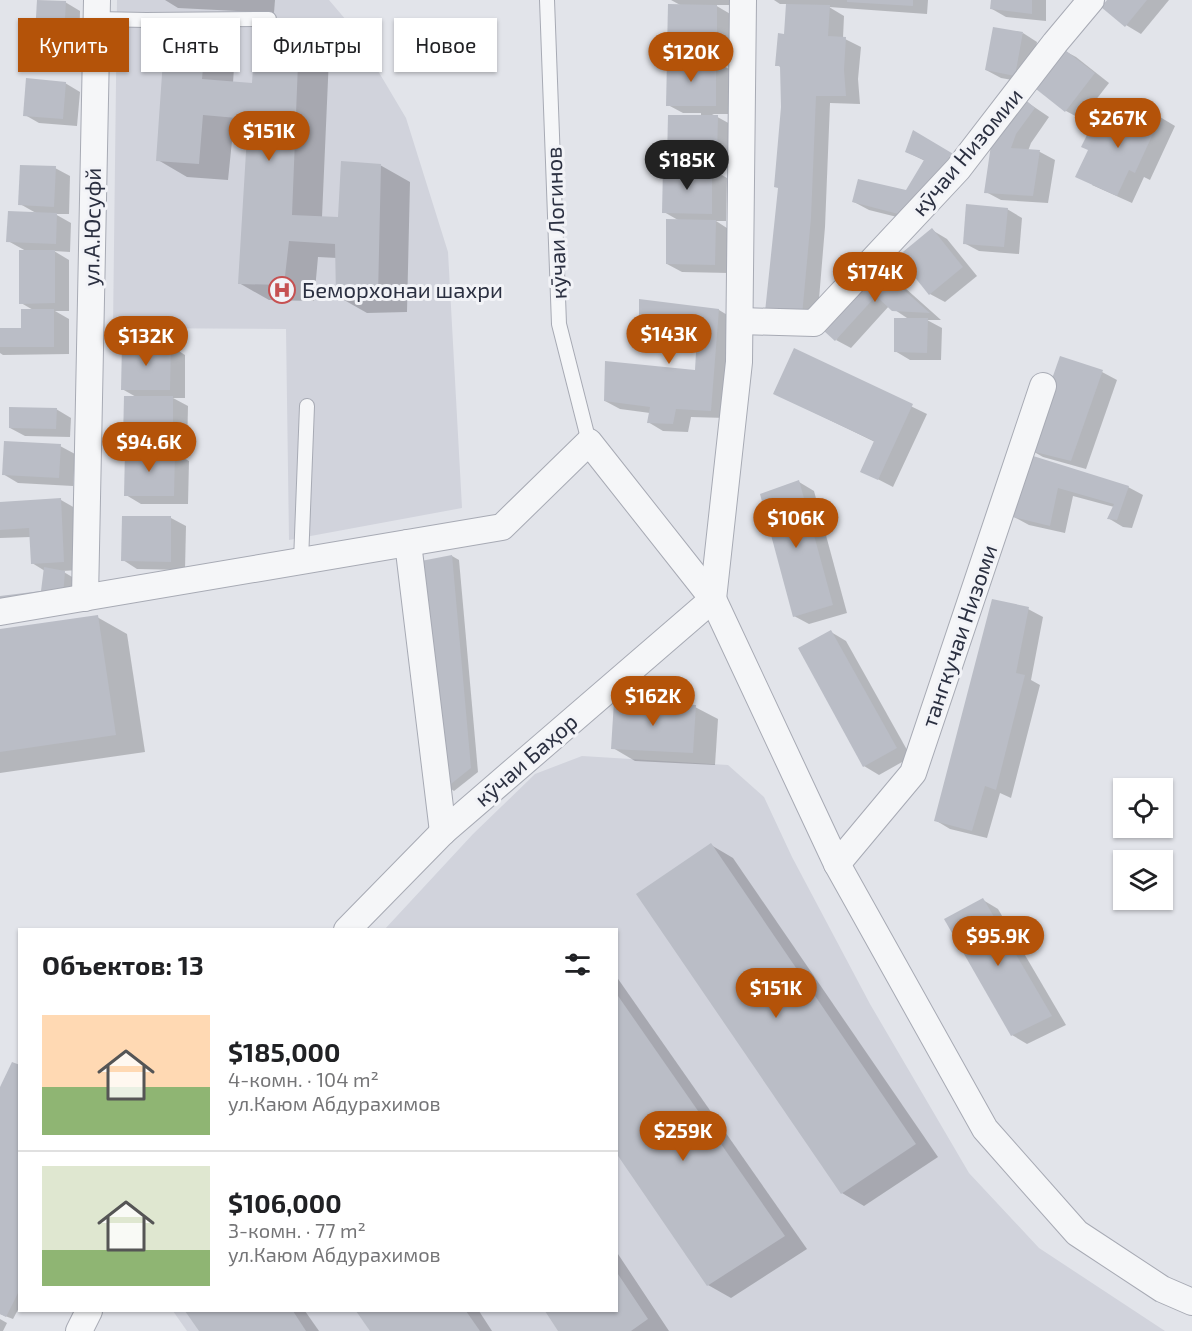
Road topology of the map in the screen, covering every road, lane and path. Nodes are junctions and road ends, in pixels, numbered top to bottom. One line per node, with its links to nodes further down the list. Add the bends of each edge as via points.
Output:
1 (547, 0): 9 (lane, кӯчаи Логинов, via 560,324)
2 (742, 0): 6 (street)
3 (1091, 0): 6 (street, кӯчаи Низомии, via 958,169 814,324)
4 (96, 9): 5 (lane, via 146,20); 12 (street, ул.А.Юсуфй)
5 (252, 19)
6 (740, 321): 13 (street, via 740,362)
7 (1043, 386): 16 (street, тангкучаи Низоми, via 913,773)
8 (307, 406): 11 (lane)
9 (589, 442): 10 (street, via 502,527); 13 (street)
10 (408, 543): 11 (street); 15 (street)
11 (301, 561): 12 (street)
12 (85, 598): 14 (street)
13 (713, 599): 15 (street, кӯчаи Баҳор); 16 (street)
14 (0, 612)
15 (443, 832): 17 (street, кӯчаи Баҳор)
16 (837, 864): 18 (street, via 985,1129 1077,1233 1162,1289)
17 (349, 928)
18 (1192, 1302)
19 (88, 1312): 20 (street)
20 (79, 1331)

